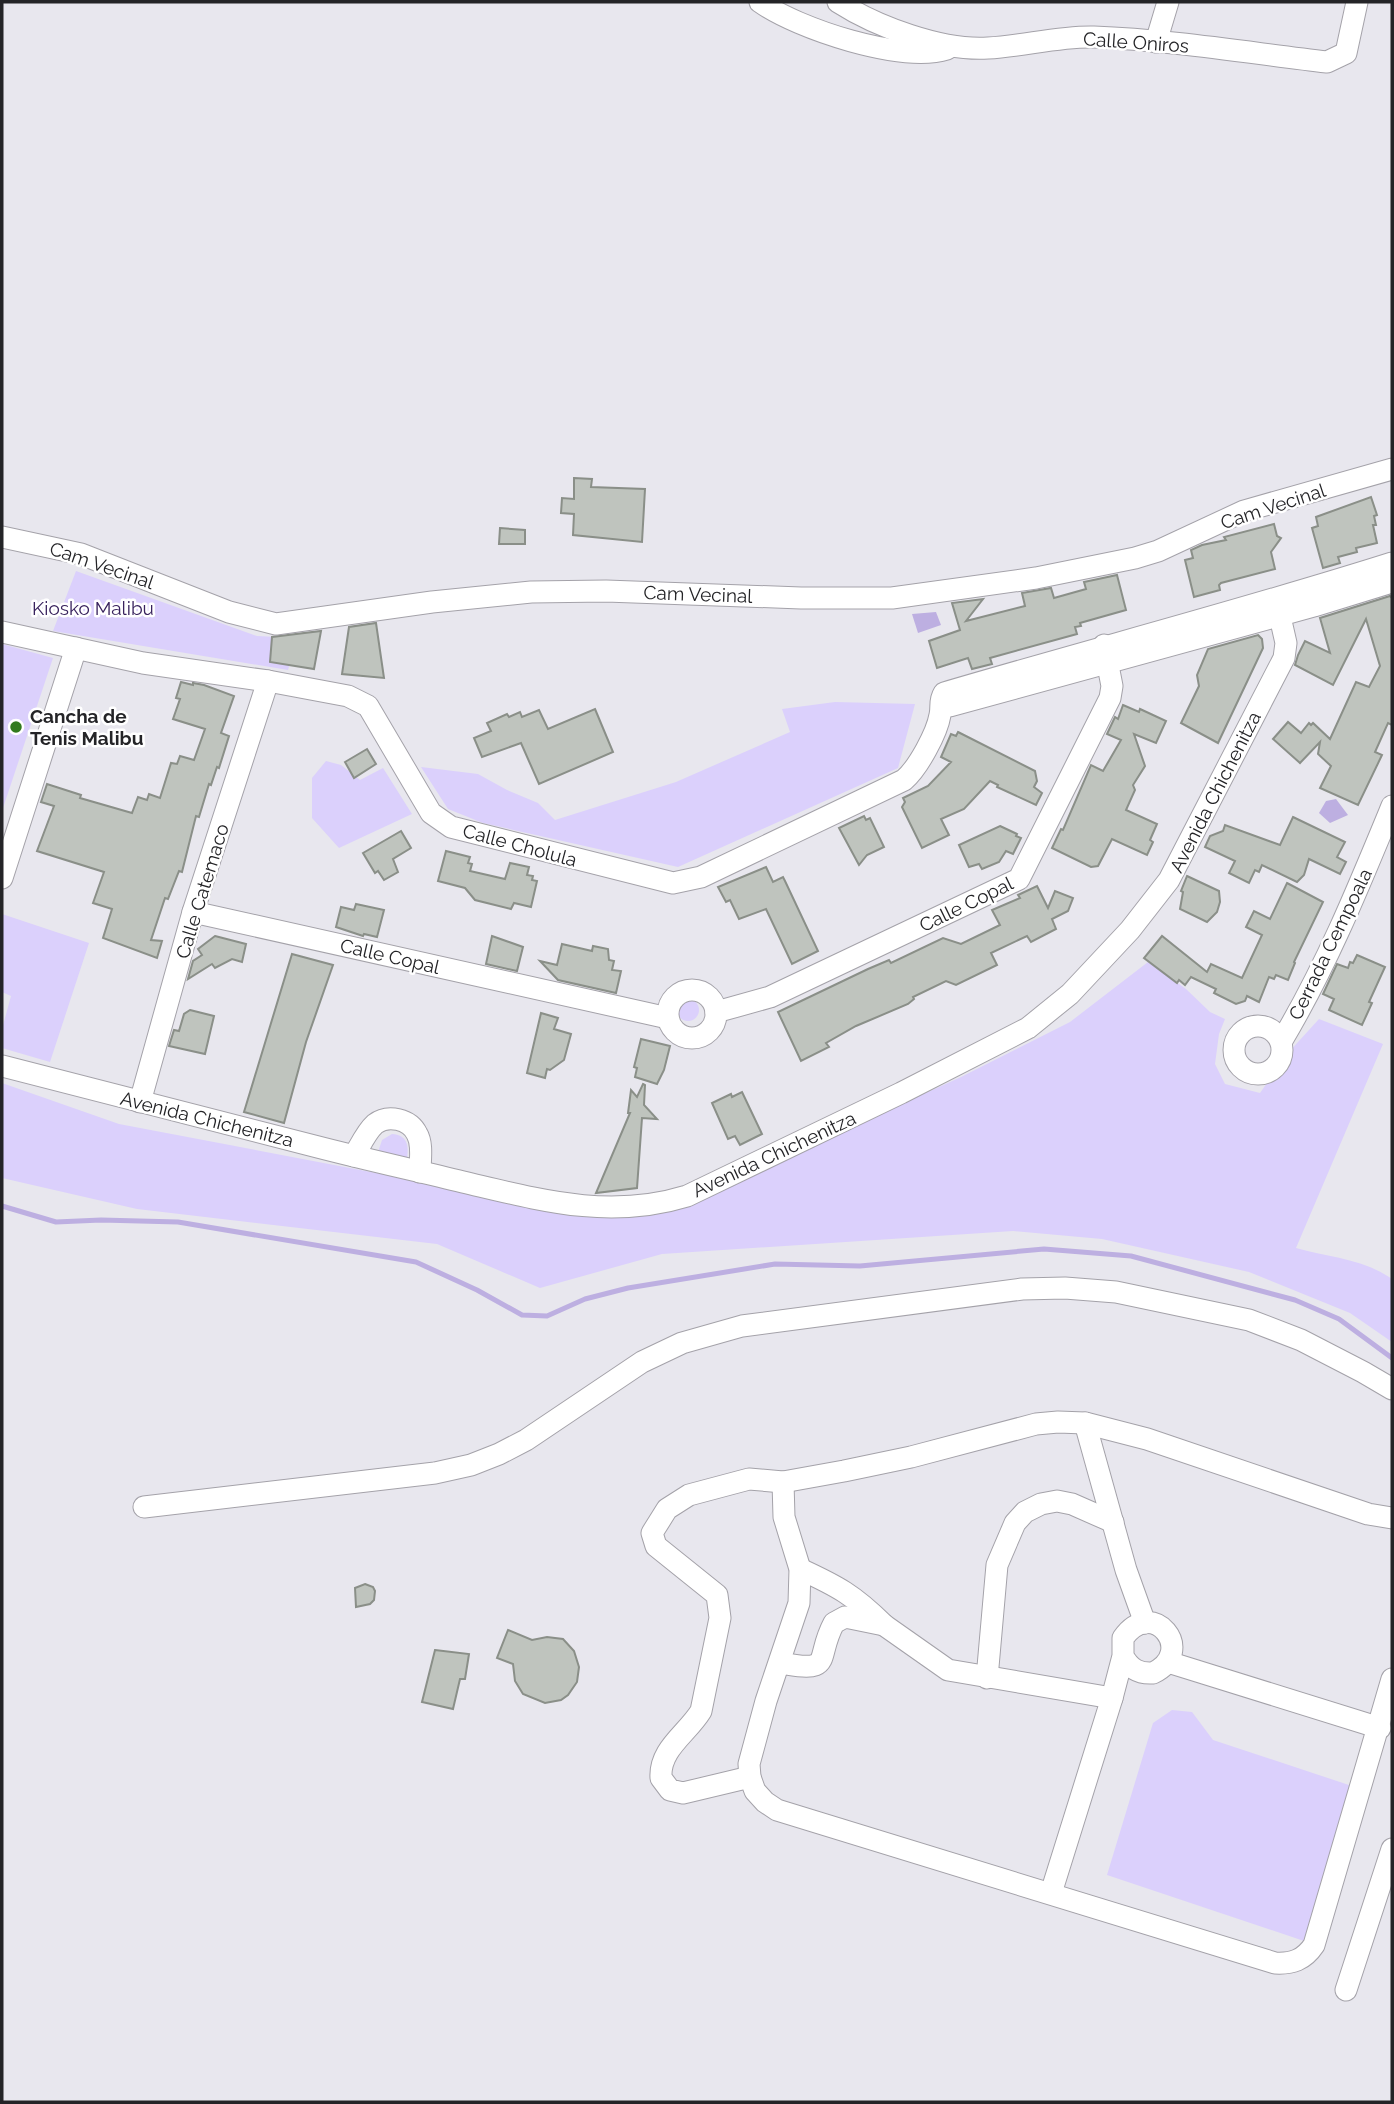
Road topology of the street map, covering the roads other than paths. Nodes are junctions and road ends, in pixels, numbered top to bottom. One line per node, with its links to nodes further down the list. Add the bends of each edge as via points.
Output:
1 (760, 2): 6 (street, via 839,39 915,54)
2 (838, 2): 6 (street, Calle Oniros, via 869,18)
3 (1168, 2): 5 (street)
4 (1357, 2): 5 (street, Calle Oniros, via 1346,53 1327,62)
5 (1156, 42): 6 (street, Calle Oniros, via 1086,37 989,48)
6 (952, 47)
7 (1392, 469): 8 (street, Cam Vecinal, via 1244,511 1135,558 1036,578 892,598 531,592 276,624 229,612 81,554)
8 (2, 537)
9 (1392, 563): 11 (street)
10 (1392, 582): 11 (street)
11 (1278, 607): 14 (street); 25 (street, Avenida Chichenitza, via 1286,643 1284,658 1169,880 1113,949 1070,994 1028,1028 703,1189 671,1200 622,1207 567,1205)
12 (2, 632): 13 (street, Calle Cholula)
13 (76, 648): 15 (street, Calle Cholula); 17 (street)
14 (1106, 654): 15 (street, Calle Cholula, via 942,704 914,770 905,779 701,877 673,883 451,827 431,813 368,706 348,696); 19 (street, Calle Copal, via 1110,698 1019,879 770,997)
15 (268, 681): 18 (street, Calle Catemaco)
16 (1392, 806): 21 (street, Cerrada Cempoala, via 1318,974)
17 (2, 878)
18 (193, 912): 20 (street, Calle Copal); 23 (street, Calle Catemaco)
19 (716, 1012): 20 (street, via 707,1033 693,1038 674,1030); 20 (street, via 703,993 688,990 670,1003)
20 (668, 1018)
21 (1281, 1042)
22 (2, 1066): 23 (street, Avenida Chichenitza)
23 (140, 1102): 24 (street, Avenida Chichenitza)
24 (354, 1156): 25 (street, Avenida Chichenitza); 25 (street, via 373,1125 396,1119 418,1135)
25 (420, 1172)
26 (1392, 1389): 29 (street, via 1313,1346 1249,1320 1116,1292 1022,1289 741,1326 682,1343 642,1362 526,1440 471,1465)
27 (1085, 1423): 28 (street, via 1036,1424 911,1457); 30 (street); 31 (street)
28 (783, 1482): 32 (street, via 784,1517); 42 (street, via 749,1479 689,1495 667,1509 652,1533 656,1546 717,1595 720,1618 701,1711 662,1759 661,1778 670,1790 683,1793)
29 (144, 1507)
30 (1392, 1518)
31 (1113, 1522): 33 (street); 38 (street, via 1057,1501 1025,1512 1015,1523 998,1565)
32 (800, 1569): 34 (street, via 844,1589); 37 (street, via 799,1602)
33 (1145, 1623): 35 (street, via 1165,1630); 36 (street, via 1123,1638)
34 (884, 1625): 37 (street, via 838,1619 819,1663 809,1668); 38 (street, via 948,1670)
35 (1170, 1656): 36 (street, via 1162,1669 1144,1673 1127,1665); 41 (street)
36 (1123, 1657): 40 (street)
37 (780, 1663): 42 (street, via 749,1764)
38 (986, 1678): 40 (street)
39 (1392, 1679): 41 (street)
40 (1112, 1698): 44 (street)
41 (1382, 1721): 44 (street, via 1314,1945 1301,1959 1275,1963)
42 (750, 1777): 44 (street, via 755,1791 777,1810)
43 (1392, 1849): 45 (street)
44 (1051, 1893)
45 (1346, 1990)

